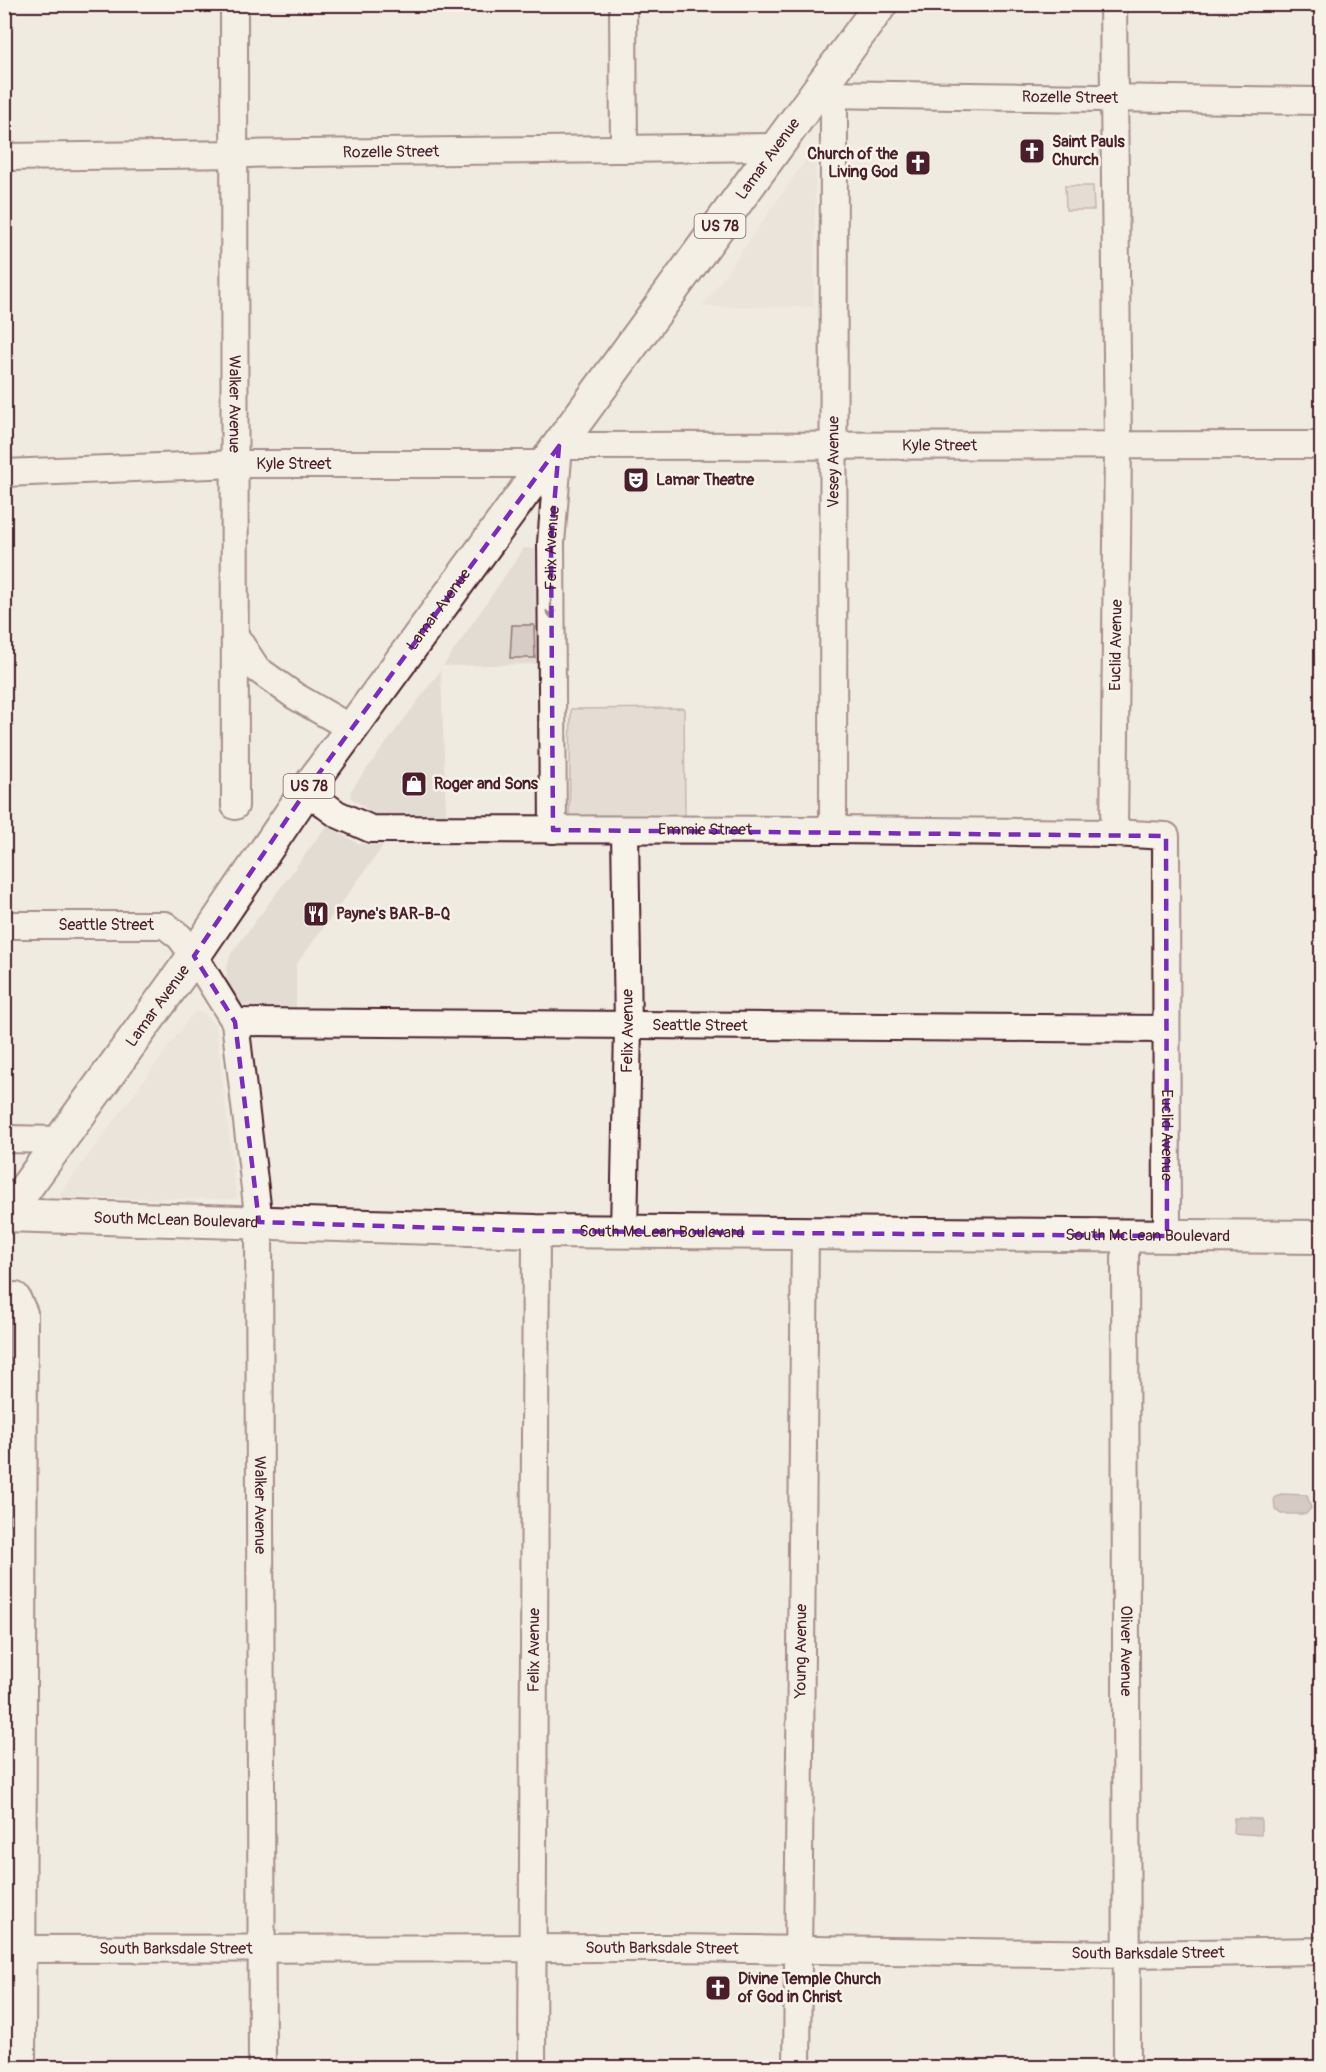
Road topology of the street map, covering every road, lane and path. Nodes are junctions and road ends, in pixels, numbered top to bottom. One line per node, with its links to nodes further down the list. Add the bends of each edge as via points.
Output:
1 (234, 4): 10 (street, Walker Avenue)
2 (623, 4): 9 (street)
3 (881, 4): 5 (main road, Lamar Avenue / US 78)
4 (1113, 4): 6 (street, Euclid Avenue)
5 (826, 94): 6 (street, Rozelle Street); 8 (main road, Lamar Avenue / US 78); 14 (street, Vesey Avenue)
6 (1114, 98): 7 (street, Rozelle Street); 12 (street, Euclid Avenue)
7 (1322, 101)
8 (778, 147): 9 (street, Rozelle Street); 15 (main road, Lamar Avenue / US 78)
9 (624, 149): 10 (street, Rozelle Street)
10 (235, 154): 11 (street, Rozelle Street); 16 (street, Walker Avenue)
11 (4, 157)
12 (1118, 445): 13 (street, Kyle Street); 14 (street, Kyle Street); 25 (street, Euclid Avenue)
13 (1322, 445)
14 (832, 446): 15 (street, Kyle Street); 23 (street, Vesey Avenue)
15 (552, 455): 16 (street, Kyle Street); 19 (main road, Lamar Avenue / US 78); 22 (street, Felix Avenue, one-way to 22)
16 (237, 464): 17 (street, Kyle Street); 18 (street, Walker Avenue)
17 (4, 473)
18 (236, 637): 19 (street, via 257,669); 21 (street, Walker Avenue)
19 (352, 729): 20 (main road, Lamar Avenue / US 78)
20 (306, 791): 22 (street, Emmie Street, via 337,814 370,829); 27 (main road, Lamar Avenue / US 78)
21 (235, 806)
22 (553, 830): 24 (street, Emmie Street)
23 (833, 830): 24 (street, Emmie Street); 25 (street, Emmie Street)
24 (625, 832): 29 (street, Felix Avenue)
25 (1114, 833): 30 (street, Euclid Avenue, via 1166,836)
26 (4, 925): 27 (street, Seattle Street, via 165,925)
27 (194, 956): 28 (street, Walker Avenue); 32 (main road, Lamar Avenue / US 78)
28 (235, 1022): 29 (street, Seattle Street); 34 (street, Walker Avenue)
29 (628, 1027): 30 (street, Seattle Street); 36 (street, Felix Avenue)
30 (1165, 1029): 39 (street, Euclid Avenue)
31 (4, 1139): 32 (street)
32 (62, 1140): 33 (main road, Lamar Avenue / US 78)
33 (5, 1216): 34 (main road, South McLean Boulevard)
34 (259, 1222): 35 (main road, South McLean Boulevard); 44 (street, Walker Avenue)
35 (536, 1230): 36 (main road, South McLean Boulevard); 42 (street, Felix Avenue)
36 (624, 1232): 37 (main road, South McLean Boulevard)
37 (805, 1233): 38 (main road, South McLean Boulevard); 45 (street, Young Avenue)
38 (1125, 1235): 39 (main road, South McLean Boulevard); 47 (street, Oliver Avenue)
39 (1167, 1236): 40 (main road, South McLean Boulevard)
40 (1322, 1237)
41 (16, 1296): 43 (street, via 24,1314)
42 (533, 1948): 44 (street, South Barksdale Street); 45 (street, South Barksdale Street); 50 (street, Felix Avenue)
43 (14, 1949): 44 (street, South Barksdale Street); 48 (street)
44 (263, 1949): 49 (street, Walker Avenue)
45 (797, 1949): 47 (street, South Barksdale Street); 51 (street, Young Avenue)
46 (1322, 1951): 47 (street, South Barksdale Street)
47 (1128, 1954): 52 (street, Oliver Avenue)
48 (22, 2067)
49 (262, 2067)
50 (532, 2067)
51 (797, 2067)
52 (1127, 2067)

